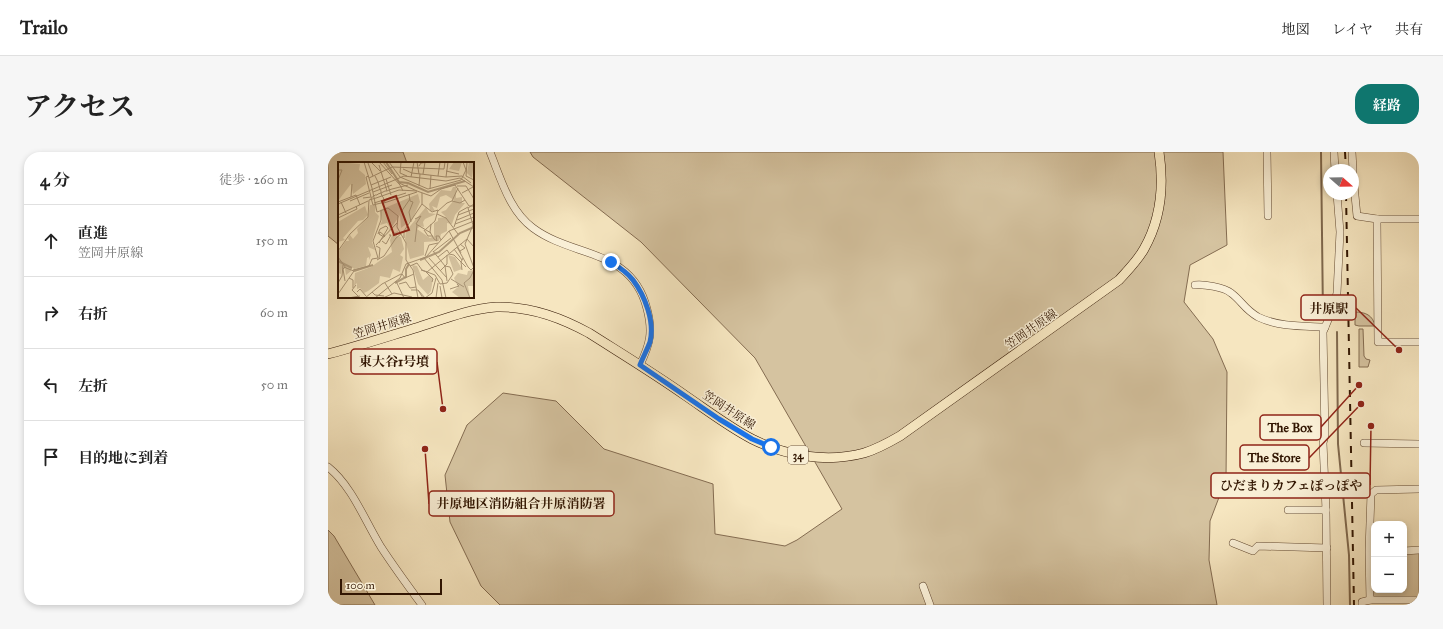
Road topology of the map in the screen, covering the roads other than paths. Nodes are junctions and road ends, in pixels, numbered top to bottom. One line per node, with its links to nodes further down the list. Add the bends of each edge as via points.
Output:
1 (490, 152): 17 (street, via 510,200 521,217 533,228 557,241 611,262 633,280 646,304 651,328 650,340)
2 (1159, 152): 17 (main road, 笠岡井原線 / 34, via 1162,188 1156,221 1144,249 1119,280 900,436 864,453 846,457 807,457 771,447 719,419)
3 (1267, 152): 10 (street)
4 (1334, 152): 6 (street)
5 (1352, 152): 7 (street)
6 (1335, 164)
7 (1353, 164)
8 (1337, 200): 14 (street, via 1340,232 1337,293)
9 (1355, 200): 12 (street, via 1356,214 1359,217)
10 (1268, 216)
11 (1419, 219): 12 (street)
12 (1377, 220): 15 (street, via 1378,342)
13 (1195, 285): 14 (street, via 1202,284 1229,291 1246,309 1270,321 1285,325)
14 (1325, 327): 21 (street)
15 (1419, 342)
16 (328, 354): 17 (main road, 笠岡井原線 / 34, via 457,314 497,307 539,313 575,325)
17 (640, 365)
18 (1364, 444): 19 (street)
19 (1419, 444)
20 (328, 467): 35 (street, via 344,483 381,547)
21 (1325, 479): 22 (street); 25 (street)
22 (1278, 480)
23 (1419, 489): 26 (street, via 1376,490 1371,494)
24 (1288, 510): 25 (street)
25 (1326, 510): 28 (street)
26 (1371, 521)
27 (1233, 543): 28 (street, via 1253,551 1258,546)
28 (1327, 548): 37 (street)
29 (1407, 550): 30 (street)
30 (1419, 550)
31 (1371, 551): 33 (street)
32 (923, 586): 36 (street)
33 (1370, 600): 34 (street); 38 (street, via 1362,602)
34 (1419, 600)
35 (422, 605)
36 (930, 605)
37 (1328, 605)
38 (1362, 605)

